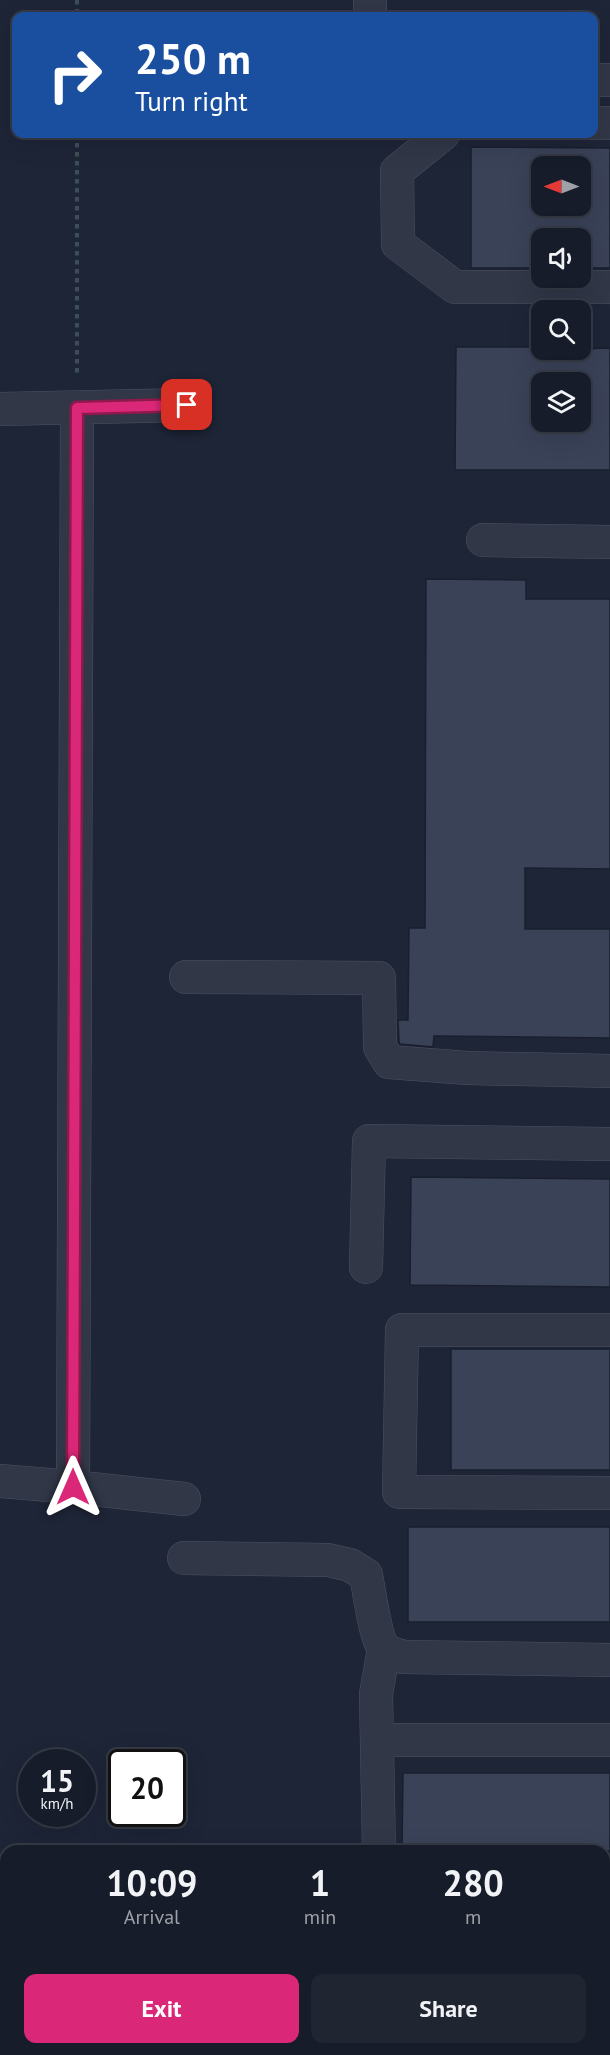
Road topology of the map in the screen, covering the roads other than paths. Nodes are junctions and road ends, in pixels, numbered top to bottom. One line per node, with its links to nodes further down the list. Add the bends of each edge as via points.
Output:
1 (439, 138): 2 (lane, via 397,171 398,244 455,287)
2 (610, 287)
3 (187, 405): 4 (lane)
4 (77, 408): 5 (lane); 14 (lane)
5 (0, 409)
6 (483, 540): 7 (lane)
7 (610, 542)
8 (186, 977): 9 (lane, via 379,978 380,1047 389,1062)
9 (610, 1071)
10 (610, 1143): 11 (lane, via 369,1141)
11 (366, 1267)
12 (610, 1330): 15 (lane, via 402,1330 399,1492)
13 (0, 1481): 14 (lane)
14 (73, 1487): 16 (lane)
15 (610, 1493)
16 (184, 1500)
17 (184, 1558): 18 (lane, via 328,1560 350,1564 366,1575 377,1636)
18 (384, 1649): 19 (lane, via 403,1657); 20 (lane, via 376,1694)
19 (610, 1660)
20 (377, 1740): 21 (lane); 22 (lane)
21 (610, 1740)
22 (380, 1845)

